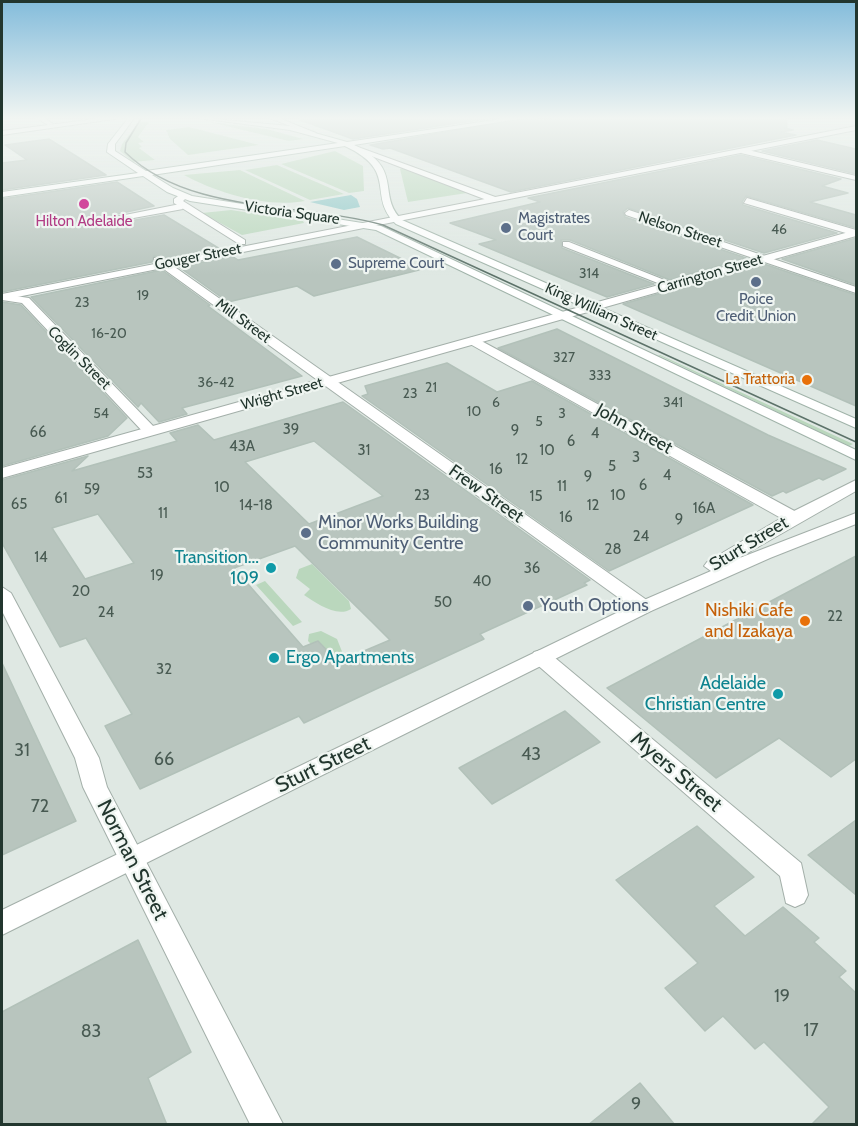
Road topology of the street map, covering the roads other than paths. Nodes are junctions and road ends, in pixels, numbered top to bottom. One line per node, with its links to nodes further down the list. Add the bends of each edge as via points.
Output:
1 (136, 170): 9 (street, Victoria Square)
2 (155, 170): 9 (street)
3 (158, 170): 9 (street)
4 (380, 170): 18 (street)
5 (411, 170): 13 (street)
6 (632, 170): 13 (street)
7 (650, 170): 14 (street)
8 (821, 170): 10 (street)
9 (140, 172): 11 (street); 12 (street, Victoria Square)
10 (856, 178)
11 (2, 193)
12 (184, 196): 20 (street, Victoria Square); 24 (street, Victoria Square, via 177,201)
13 (485, 197): 14 (street); 18 (street)
14 (495, 200): 18 (street)
15 (747, 201): 22 (street)
16 (180, 207): 19 (street)
17 (629, 213): 26 (street, Nelson Street)
18 (393, 217): 20 (street, Gouger Street); 21 (street, Gouger Street); 32 (street, King William Street)
19 (95, 222)
20 (348, 222): 21 (street, Victoria Square); 24 (street, Gouger Street)
21 (365, 225): 23 (street, Gouger Street); 33 (street, King William Street)
22 (855, 234): 26 (street, Carrington Street)
23 (285, 241): 24 (street); 27 (street, Gouger Street)
24 (242, 242): 27 (street, Gouger Street)
25 (566, 244): 29 (street)
26 (766, 259): 29 (street, Carrington Street); 30 (street, Nelson Street)
27 (161, 262): 28 (street, Gouger Street); 31 (street, Gouger Street); 35 (street, Mill Street)
28 (5, 285)
29 (672, 285): 32 (street, Carrington Street)
30 (856, 290)
31 (2, 297): 37 (street, Coglin Street, via 25,300)
32 (592, 308): 33 (street, Carrington Street); 36 (street, King William Street)
33 (563, 316): 34 (street, Wright Street); 38 (street, King William Street)
34 (474, 341): 35 (street, Wright Street); 41 (street, John Street)
35 (328, 382): 37 (street, Wright Street); 44 (street, Frew Street)
36 (856, 424)
37 (150, 431): 39 (street, Wright Street)
38 (856, 456)
39 (2, 473)
40 (856, 485): 41 (street, Sturt Street)
41 (794, 518): 44 (street, Sturt Street)
42 (856, 518): 44 (street, Sturt Street)
43 (2, 593): 46 (street, Norman Street, via 87,758 95,788)
44 (644, 607): 45 (street, Sturt Street)
45 (541, 657): 46 (street, Sturt Street); 47 (street, Myers Street, via 792,872)
46 (131, 859): 48 (street, Sturt Street); 49 (street, Norman Street)
47 (795, 895)
48 (2, 923)
49 (267, 1125)

